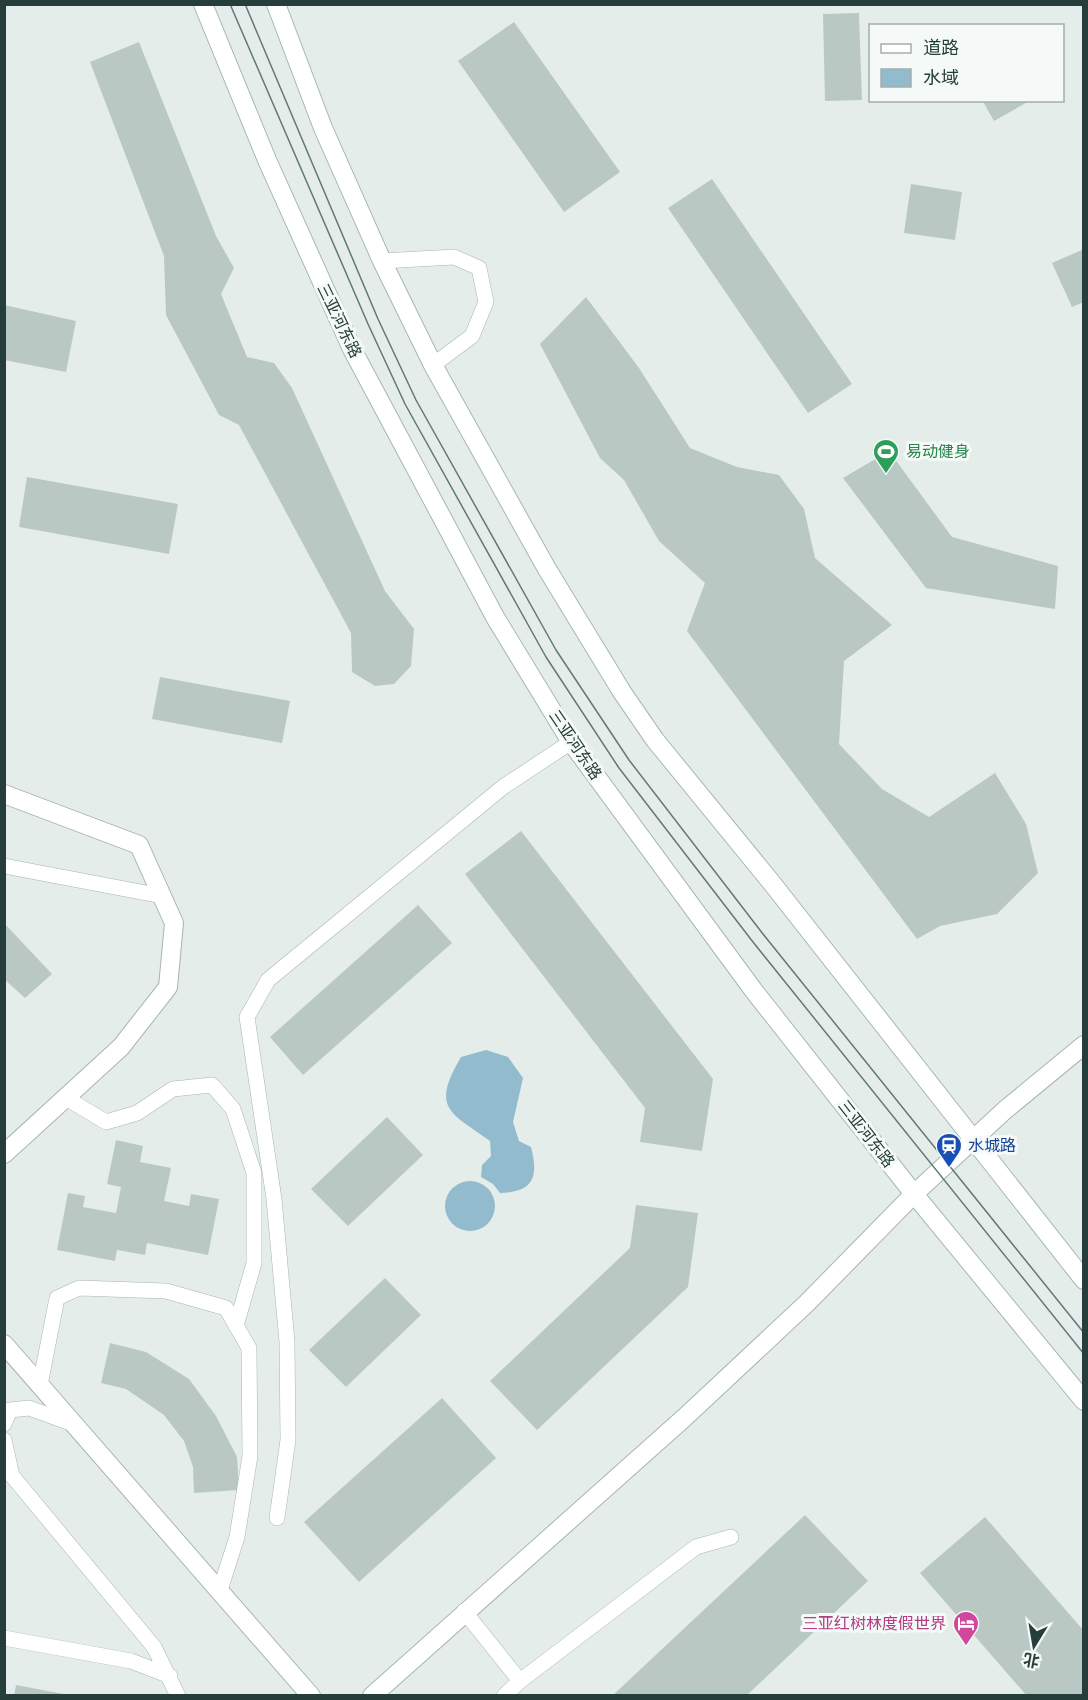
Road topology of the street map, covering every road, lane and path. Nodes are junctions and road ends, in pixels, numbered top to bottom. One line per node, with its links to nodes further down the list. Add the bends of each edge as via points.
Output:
1 (203, 4): 5 (main road, 三亚河东路, via 267,160 352,349 495,617)
2 (276, 4): 3 (main road, via 323,128)
3 (382, 261): 4 (main road); 4 (lane, via 454,256 478,268 486,302 472,336)
4 (432, 365): 11 (main road, via 547,569 635,711)
5 (570, 742): 13 (main road, 三亚河东路, via 754,992); 23 (lane, via 503,787 268,980 247,1017 274,1199 287,1342 288,1440)
6 (4, 794): 8 (main road, via 139,845)
7 (4, 866): 8 (lane)
8 (162, 896): 10 (main road, via 174,923 168,987 121,1047)
9 (1083, 1045): 11 (main road)
10 (66, 1098): 12 (main road); 15 (lane, via 106,1122 137,1113 173,1089 212,1085 233,1109 254,1173 254,1263)
11 (972, 1140): 13 (main road); 14 (main road)
12 (4, 1154)
13 (914, 1194): 18 (main road, 三亚河东路); 26 (main road, via 727,1378)
14 (1083, 1280)
15 (236, 1326): 17 (lane, via 226,1308 166,1291 79,1288 57,1298); 25 (lane, via 249,1348 250,1456 237,1537)
16 (4, 1344): 17 (main road)
17 (40, 1385): 20 (main road)
18 (1083, 1401)
19 (4, 1424): 20 (lane, via 10,1410 29,1408)
20 (76, 1425): 25 (main road)
21 (4, 1440): 22 (lane)
22 (8, 1471): 28 (lane, via 154,1647)
23 (277, 1518)
24 (731, 1537): 29 (lane, via 696,1547)
25 (220, 1590): 31 (main road)
26 (464, 1611): 29 (lane); 32 (main road)
27 (4, 1638): 28 (lane, via 131,1660)
28 (170, 1676): 30 (lane)
29 (520, 1681): 33 (lane)
30 (178, 1695)
31 (311, 1695)
32 (372, 1695)
33 (504, 1695)

